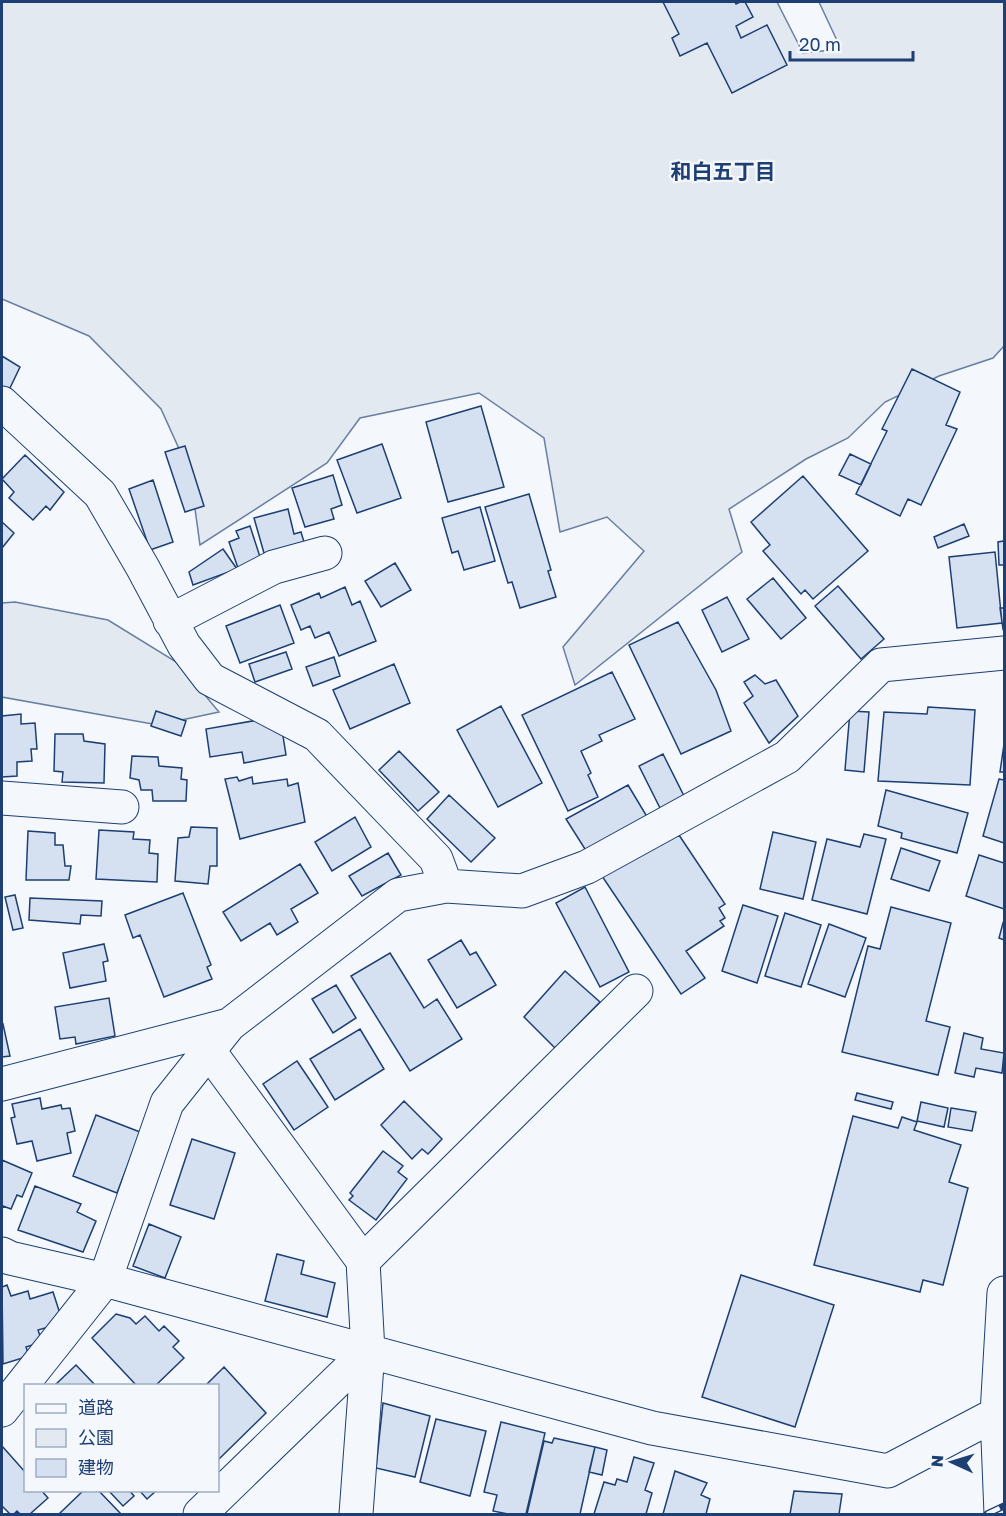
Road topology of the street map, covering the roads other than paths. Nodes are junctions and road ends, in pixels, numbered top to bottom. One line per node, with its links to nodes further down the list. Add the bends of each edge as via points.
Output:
1 (2, 403): 3 (street, via 100,494)
2 (325, 553): 3 (street, via 274,567)
3 (170, 621): 7 (street, via 210,679 316,735 436,859)
4 (1005, 653): 7 (street, via 881,665 788,757 587,867 522,891)
5 (2, 798): 6 (street)
6 (122, 807)
7 (446, 886): 9 (street, via 398,895)
8 (636, 991): 13 (street)
9 (230, 1025): 10 (street); 11 (street)
10 (208, 1051): 13 (street); 14 (street, via 167,1103)
11 (2, 1084)
12 (2, 1254): 14 (street)
13 (363, 1261): 16 (street)
14 (105, 1280): 16 (street); 17 (street)
15 (1005, 1293): 18 (street)
16 (368, 1351): 18 (street, via 652,1428 888,1472); 19 (street); 20 (street)
17 (2, 1410)
18 (1001, 1412): 21 (street)
19 (200, 1515)
20 (356, 1515)
21 (1001, 1515)

